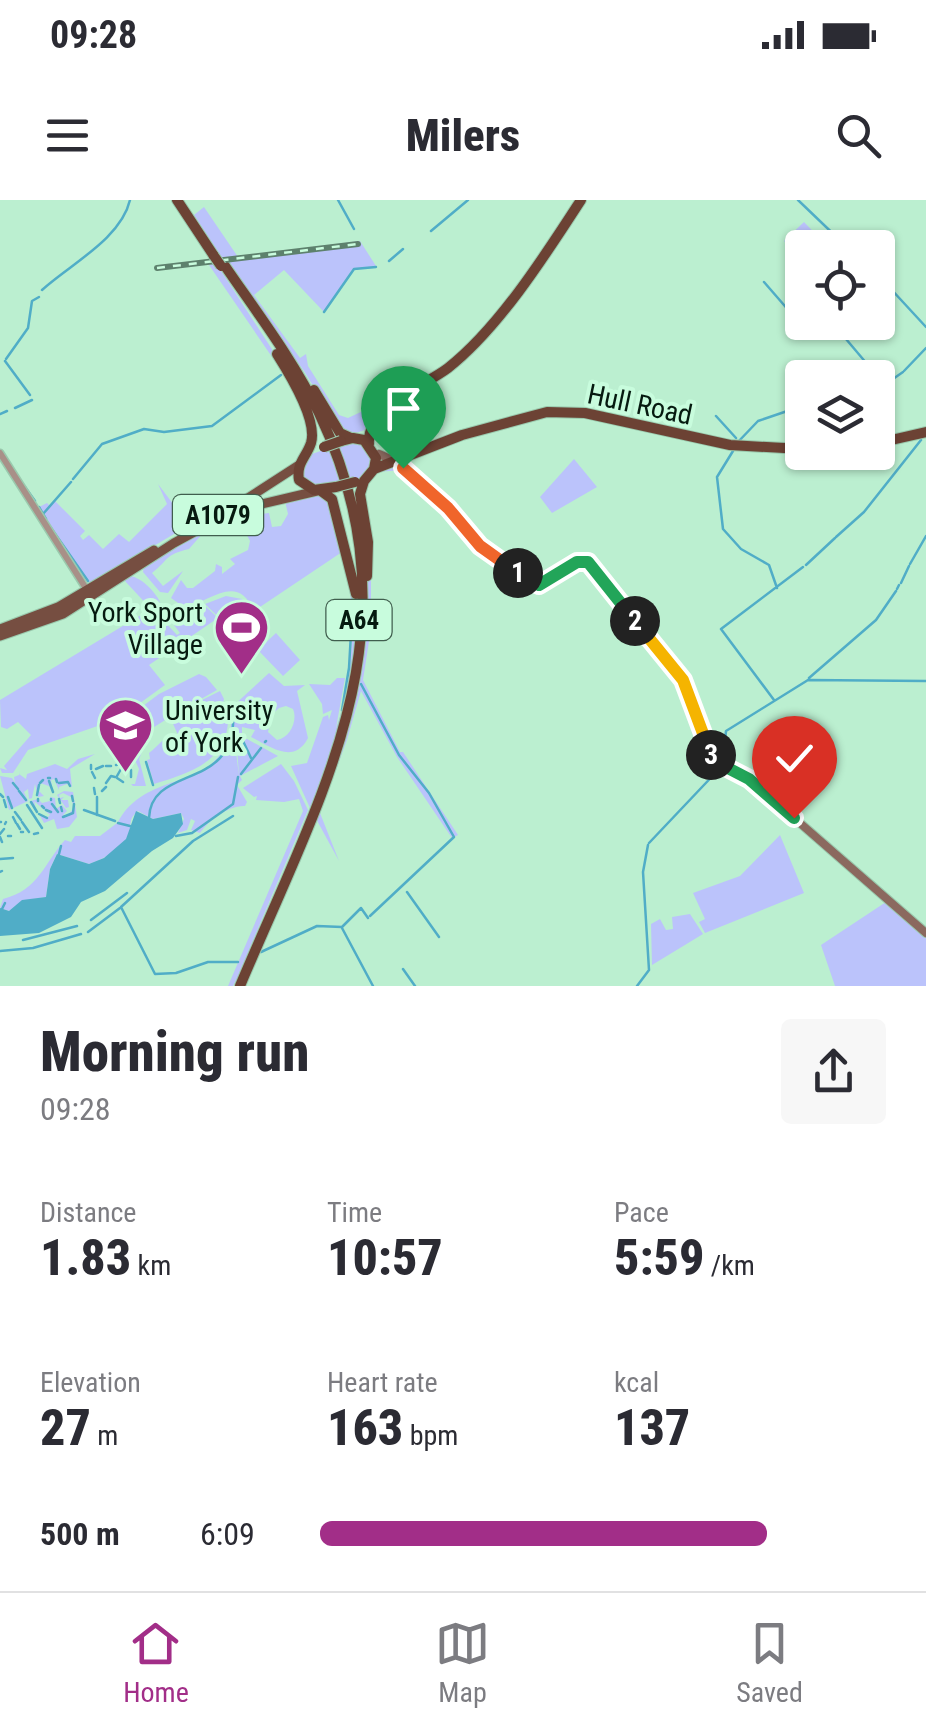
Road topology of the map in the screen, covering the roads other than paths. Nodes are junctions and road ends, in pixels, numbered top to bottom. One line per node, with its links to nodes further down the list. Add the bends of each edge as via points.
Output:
1 (581, 200): 9 (highway, via 503,310 453,363 388,406)
2 (186, 211): 3 (highway, A64)
3 (220, 261): 4 (highway, A64); 5 (highway, A64)
4 (260, 324): 13 (highway, via 311,424 312,439); 19 (highway, A64, via 300,385 333,456 352,530)
5 (277, 342): 7 (highway); 21 (highway, A64, via 320,414 348,490 361,562)
6 (926, 432): 8 (highway)
7 (349, 439): 9 (highway); 13 (highway, bridge)
8 (895, 439)
9 (373, 445): 12 (highway, Hull Road, via 390,457); 14 (main road); 15 (highway)
10 (785, 449): 12 (highway, Hull Road, via 730,445 560,412 470,432)
11 (0, 453): 18 (street)
12 (415, 454): 14 (highway, Hull Road)
13 (300, 462): 16 (highway, via 301,482); 17 (main road, A1079)
14 (397, 462): 15 (highway, Hull Road); 22 (main road, via 480,546 531,582 544,584 577,562 590,563 680,676 705,744 721,765 754,783)
15 (365, 476): 16 (highway, Hull Road, bridge); 21 (highway)
16 (319, 491): 17 (main road, A1079, via 232,513); 19 (highway, via 334,502)
17 (136, 566): 18 (main road, A1079)
18 (88, 592): 20 (main road, A1079, via 54,618)
19 (359, 610): 23 (highway, A64, via 353,680 336,746)
20 (0, 633)
21 (362, 636): 23 (highway, A64, via 340,748)
22 (926, 933)
23 (238, 986)

